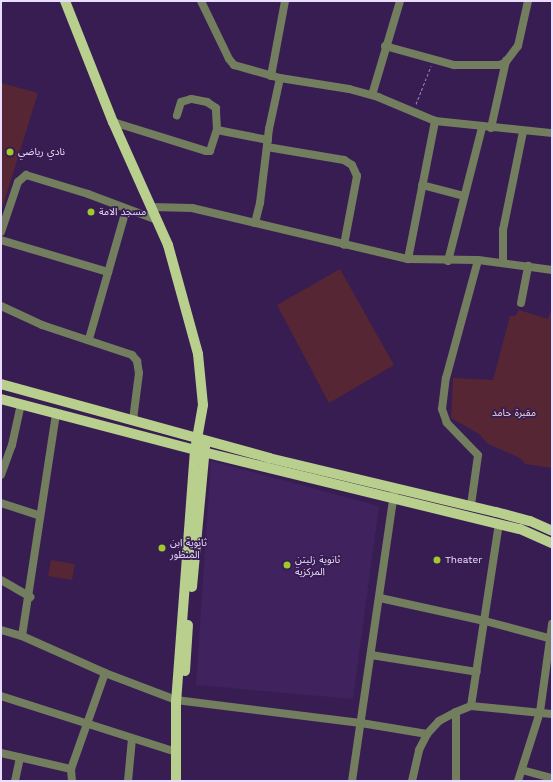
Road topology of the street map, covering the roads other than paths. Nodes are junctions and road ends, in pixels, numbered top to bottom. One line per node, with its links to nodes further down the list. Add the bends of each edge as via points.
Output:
1 (65, 1): 13 (main road)
2 (201, 1): 8 (street, via 231,62)
3 (285, 1): 8 (street)
4 (400, 1): 6 (street)
5 (528, 1): 7 (street, via 518,46)
6 (385, 46): 7 (street, via 454,65 493,66); 10 (street)
7 (506, 61): 15 (street)
8 (271, 76): 9 (street)
9 (280, 78): 10 (street); 19 (street)
10 (372, 95): 12 (street)
11 (177, 115): 16 (street, via 181,102 197,99 207,102 216,108)
12 (435, 121): 14 (street); 20 (street)
13 (113, 122): 16 (street, via 206,152 212,148); 22 (main road)
14 (482, 128): 15 (street); 21 (street)
15 (491, 128): 17 (street, via 523,129)
16 (217, 130): 19 (street)
17 (524, 132): 18 (street); 32 (street, via 503,230)
18 (552, 133)
19 (267, 143): 25 (street); 28 (street, via 344,160 352,165 357,176)
20 (422, 185): 21 (street); 29 (street)
21 (464, 196): 31 (street)
22 (151, 207): 24 (main road); 25 (street, via 192,208)
23 (126, 210): 24 (street); 26 (street, via 88,194 26,175 18,182); 35 (street)
24 (157, 220): 44 (main road, via 174,264 196,341 203,405)
25 (255, 223): 28 (street)
26 (1, 232)
27 (1, 240): 35 (street)
28 (344, 246): 29 (street)
29 (408, 259): 31 (street)
30 (478, 260): 31 (street); 32 (street); 49 (street, via 446,378 442,410 444,420 478,456)
31 (448, 261)
32 (503, 263): 33 (street)
33 (528, 266): 34 (street); 36 (street)
34 (552, 270)
35 (108, 272): 38 (street)
36 (521, 303)
37 (1, 306): 38 (street, via 42,325)
38 (89, 338): 43 (street, via 136,358 138,385)
39 (1, 384): 43 (main road)
40 (1, 398): 41 (main road)
41 (21, 404): 42 (main road); 46 (street, via 12,445)
42 (56, 414): 45 (main road); 50 (street)
43 (133, 420): 44 (main road)
44 (202, 440): 45 (main road); 47 (main road)
45 (199, 451): 47 (main road); 66 (main road)
46 (1, 475)
47 (394, 494): 49 (main road); 51 (main road); 56 (street)
48 (2, 505): 50 (street)
49 (471, 505): 52 (main road, via 530,521)
50 (39, 515): 55 (street)
51 (499, 524): 53 (main road, via 520,529); 57 (street)
52 (552, 532)
53 (552, 544)
54 (1, 580): 55 (street)
55 (30, 597): 60 (street)
56 (380, 598): 57 (street); 62 (street)
57 (485, 621): 61 (street); 63 (street)
58 (552, 624): 61 (street)
59 (1, 630): 60 (street)
60 (22, 636): 64 (street)
61 (550, 639): 69 (street)
62 (371, 655): 63 (street); 72 (street)
63 (477, 672): 67 (street)
64 (105, 673): 66 (street); 71 (street)
65 (1, 696): 71 (street)
66 (179, 701): 72 (street); 75 (main road); 85 (main road)
67 (471, 706): 68 (street); 69 (street)
68 (456, 712): 73 (street, via 439,721); 88 (street)
69 (540, 712): 70 (street); 79 (street)
70 (552, 714)
71 (87, 722): 74 (street); 78 (street)
72 (361, 723): 73 (street); 86 (street)
73 (426, 734): 87 (street, via 419,750)
74 (132, 739): 75 (street); 83 (street)
75 (176, 752): 84 (main road)
76 (1, 754): 77 (street)
77 (20, 758): 78 (street); 81 (street)
78 (72, 769): 82 (street)
79 (522, 770): 80 (street); 89 (street)
80 (552, 778)
81 (15, 781)
82 (72, 781)
83 (128, 781)
84 (176, 781)
85 (182, 781)
86 (352, 781)
87 (412, 781)
88 (456, 781)
89 (518, 781)

